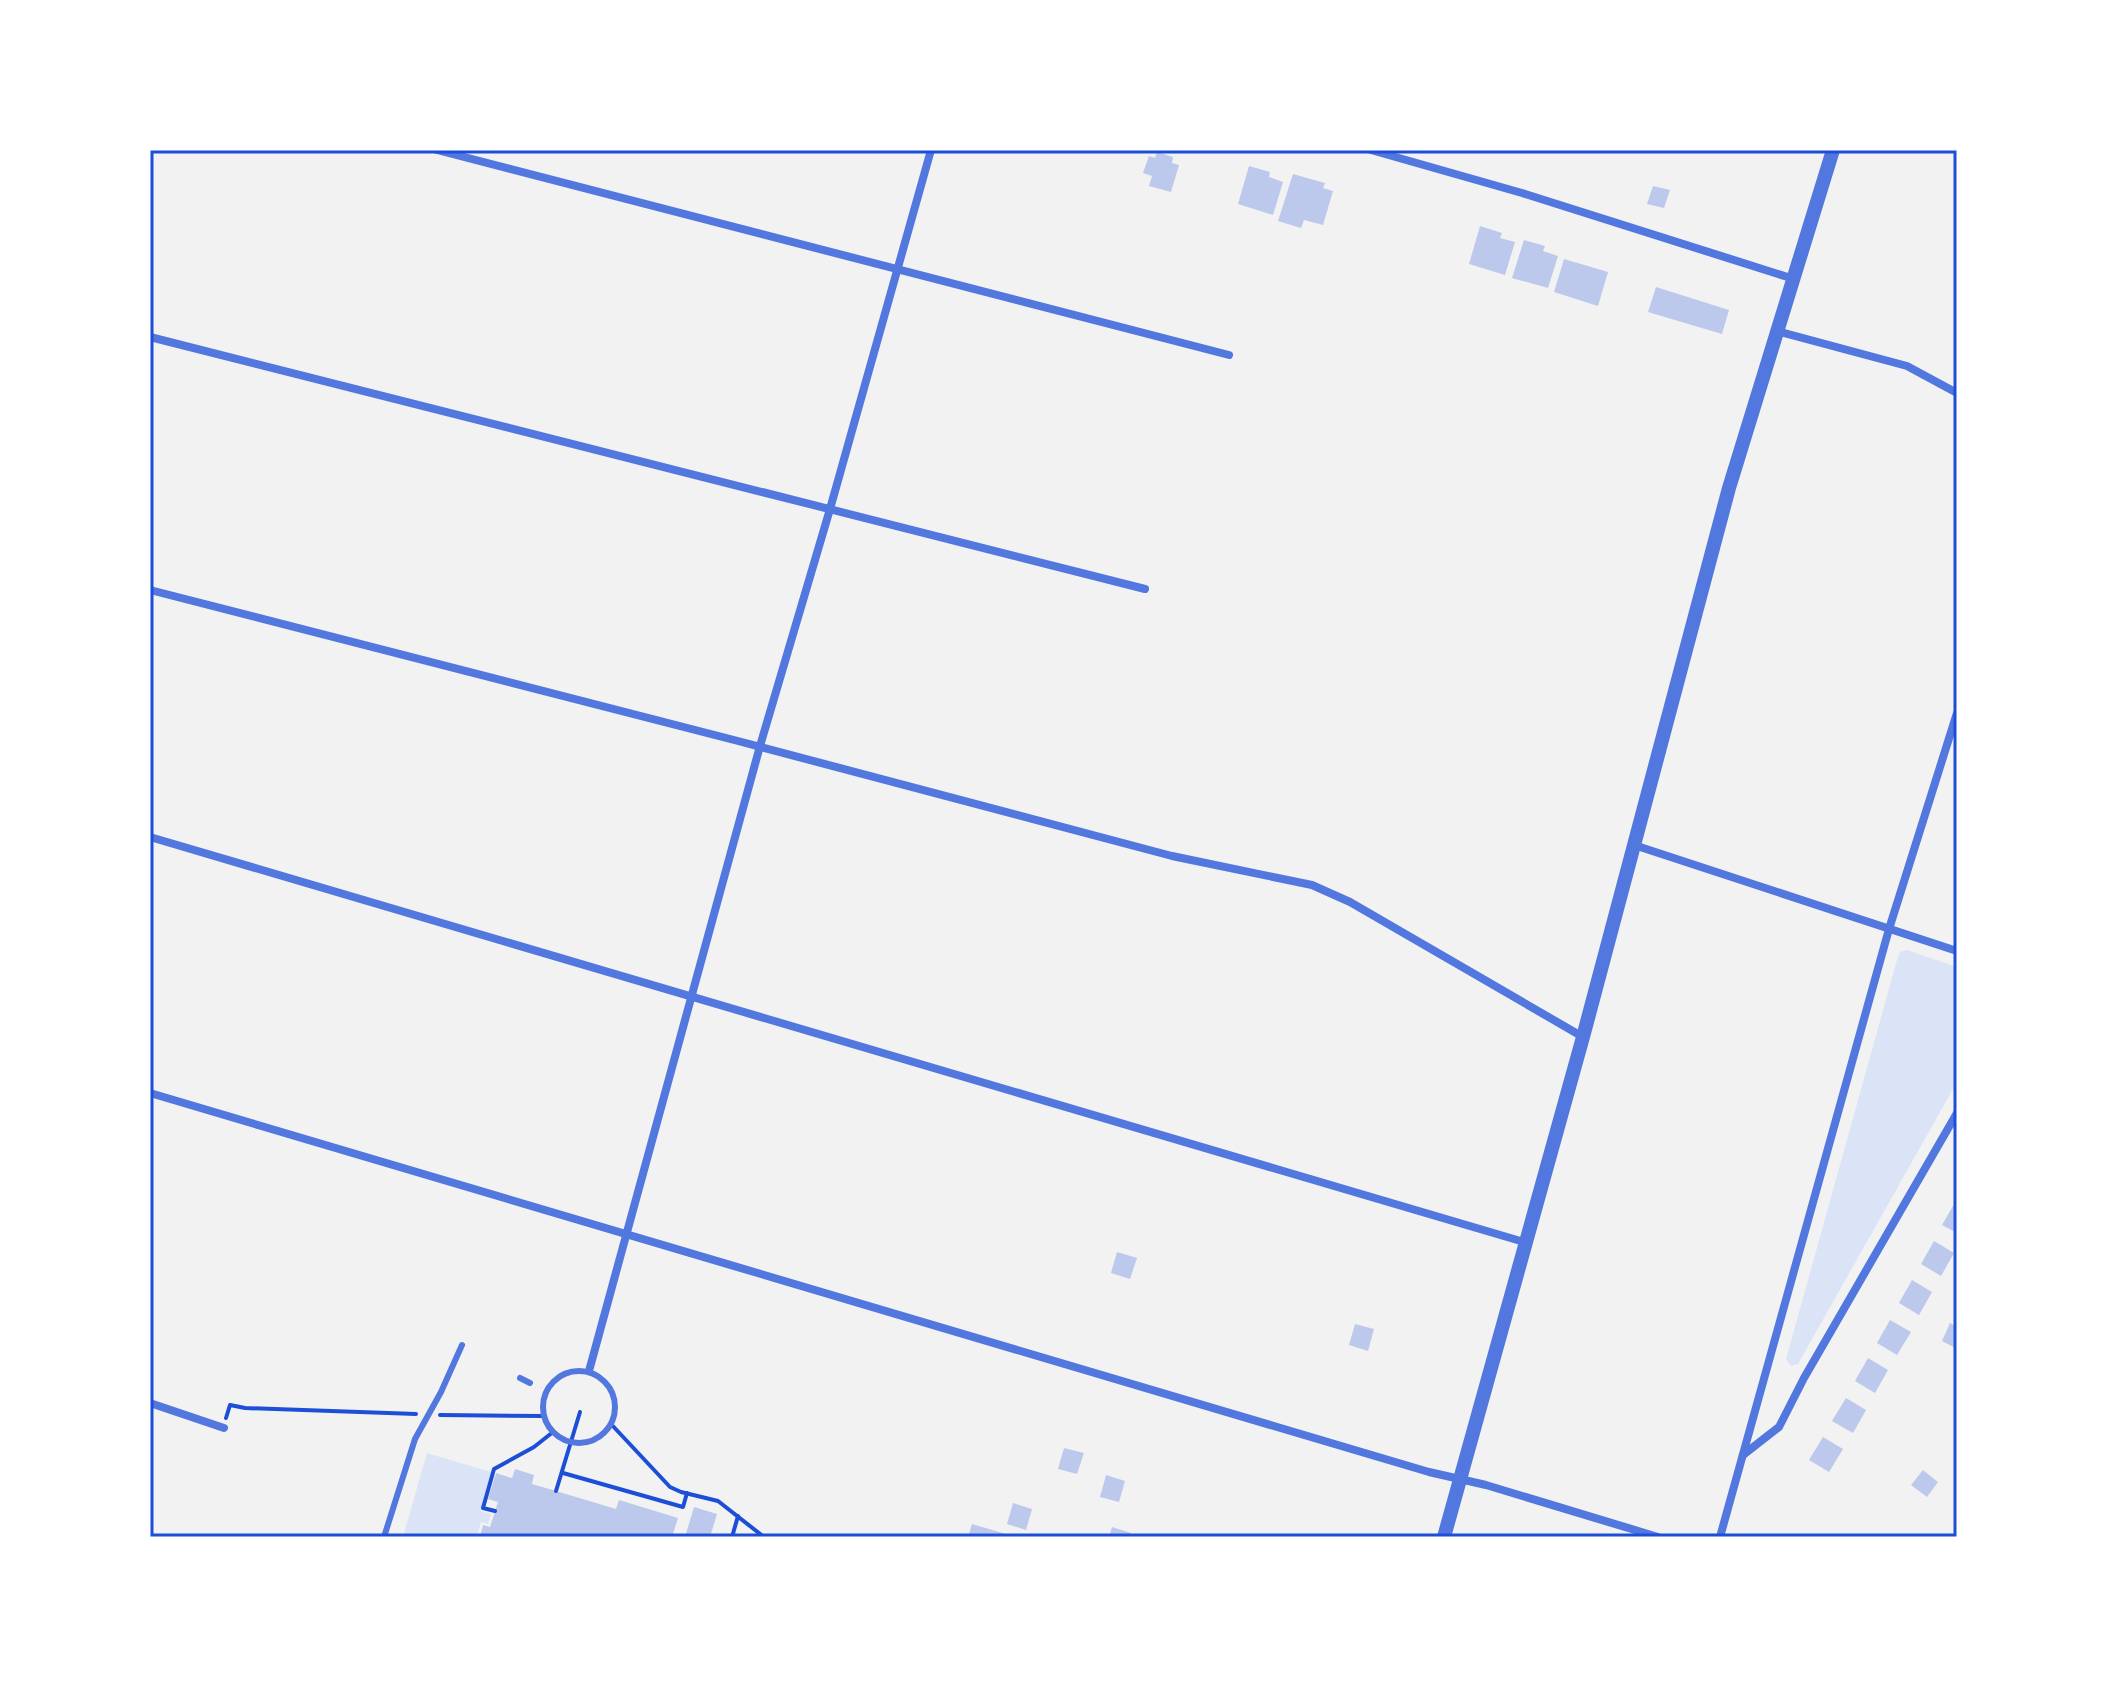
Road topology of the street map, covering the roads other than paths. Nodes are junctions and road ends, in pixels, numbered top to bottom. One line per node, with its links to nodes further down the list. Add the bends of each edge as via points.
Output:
1 (437, 150): 5 (street)
2 (931, 150): 5 (street)
3 (1371, 150): 6 (street)
4 (1833, 150): 6 (street)
5 (896, 268): 9 (street); 11 (street)
6 (1794, 279): 7 (street)
7 (1777, 331): 10 (street, via 1907,366); 17 (street, via 1729,488)
8 (150, 337): 11 (street)
9 (1229, 355)
10 (1957, 393)
11 (830, 509): 12 (street); 15 (street)
12 (1145, 589)
13 (150, 590): 15 (street)
14 (1957, 713): 18 (street)
15 (760, 746): 20 (street); 21 (street, via 1172,856 1312,885)
16 (150, 837): 20 (street)
17 (1634, 845): 18 (street); 21 (street)
18 (1889, 929): 19 (street); 32 (street)
19 (1957, 951)
20 (692, 997): 24 (street); 25 (street)
21 (1583, 1037): 25 (street)
22 (150, 1093): 24 (street)
23 (1957, 1113): 32 (street, via 1779,1427)
24 (625, 1232): 27 (street); 33 (street)
25 (1524, 1242): 33 (street)
26 (462, 1345): 34 (lane, via 415,1439)
27 (589, 1371): 27 (lane, via 613,1392 616,1408 601,1436 571,1442 553,1432 543,1405 558,1377)
28 (520, 1378): 29 (lane)
29 (530, 1383)
30 (150, 1403): 31 (street)
31 (224, 1428)
32 (1742, 1455): 37 (street)
33 (1460, 1479): 35 (street); 36 (street)
34 (384, 1537)
35 (1444, 1537)
36 (1658, 1537)
37 (1720, 1537)

